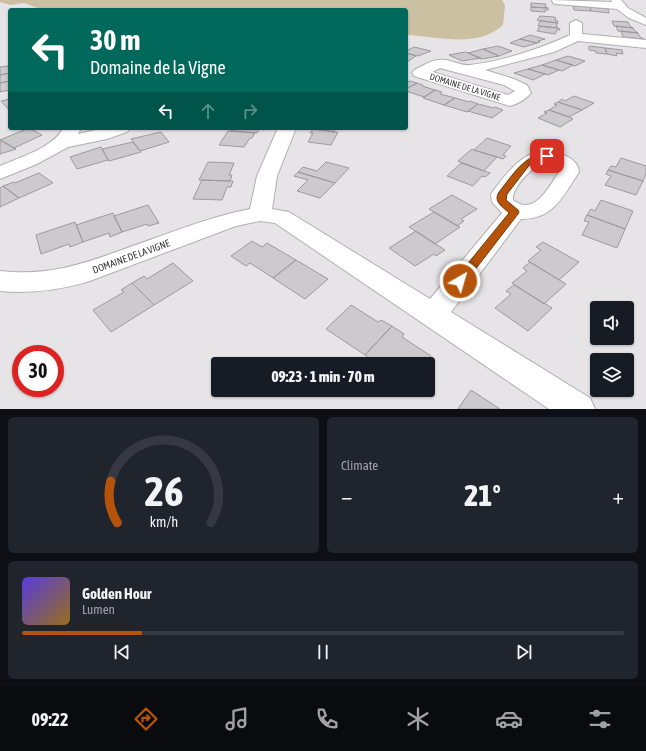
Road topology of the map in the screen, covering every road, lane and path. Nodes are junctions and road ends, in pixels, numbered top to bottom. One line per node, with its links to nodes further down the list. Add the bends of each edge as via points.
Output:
1 (557, 3): 2 (street)
2 (618, 3): 3 (street, via 629,14)
3 (646, 22)
4 (646, 44): 5 (street, DOMAINE DE LA VIGNE, via 576,30 557,46 534,55)
5 (468, 70): 5 (street, DOMAINE DE LA VIGNE, via 438,64 419,74 510,101 523,93 522,88 515,84)
6 (115, 130): 8 (street, via 101,135)
7 (286, 130): 11 (street, via 267,176)
8 (68, 135): 9 (street)
9 (0, 173)
10 (515, 212): 13 (street)
11 (260, 214): 12 (street, DOMAINE DE LA VIGNE, via 224,223 73,276 43,282); 13 (street, DOMAINE DE LA VIGNE, via 281,216)
12 (0, 281)
13 (433, 315): 14 (street, DOMAINE DE LA VIGNE)
14 (578, 409)

